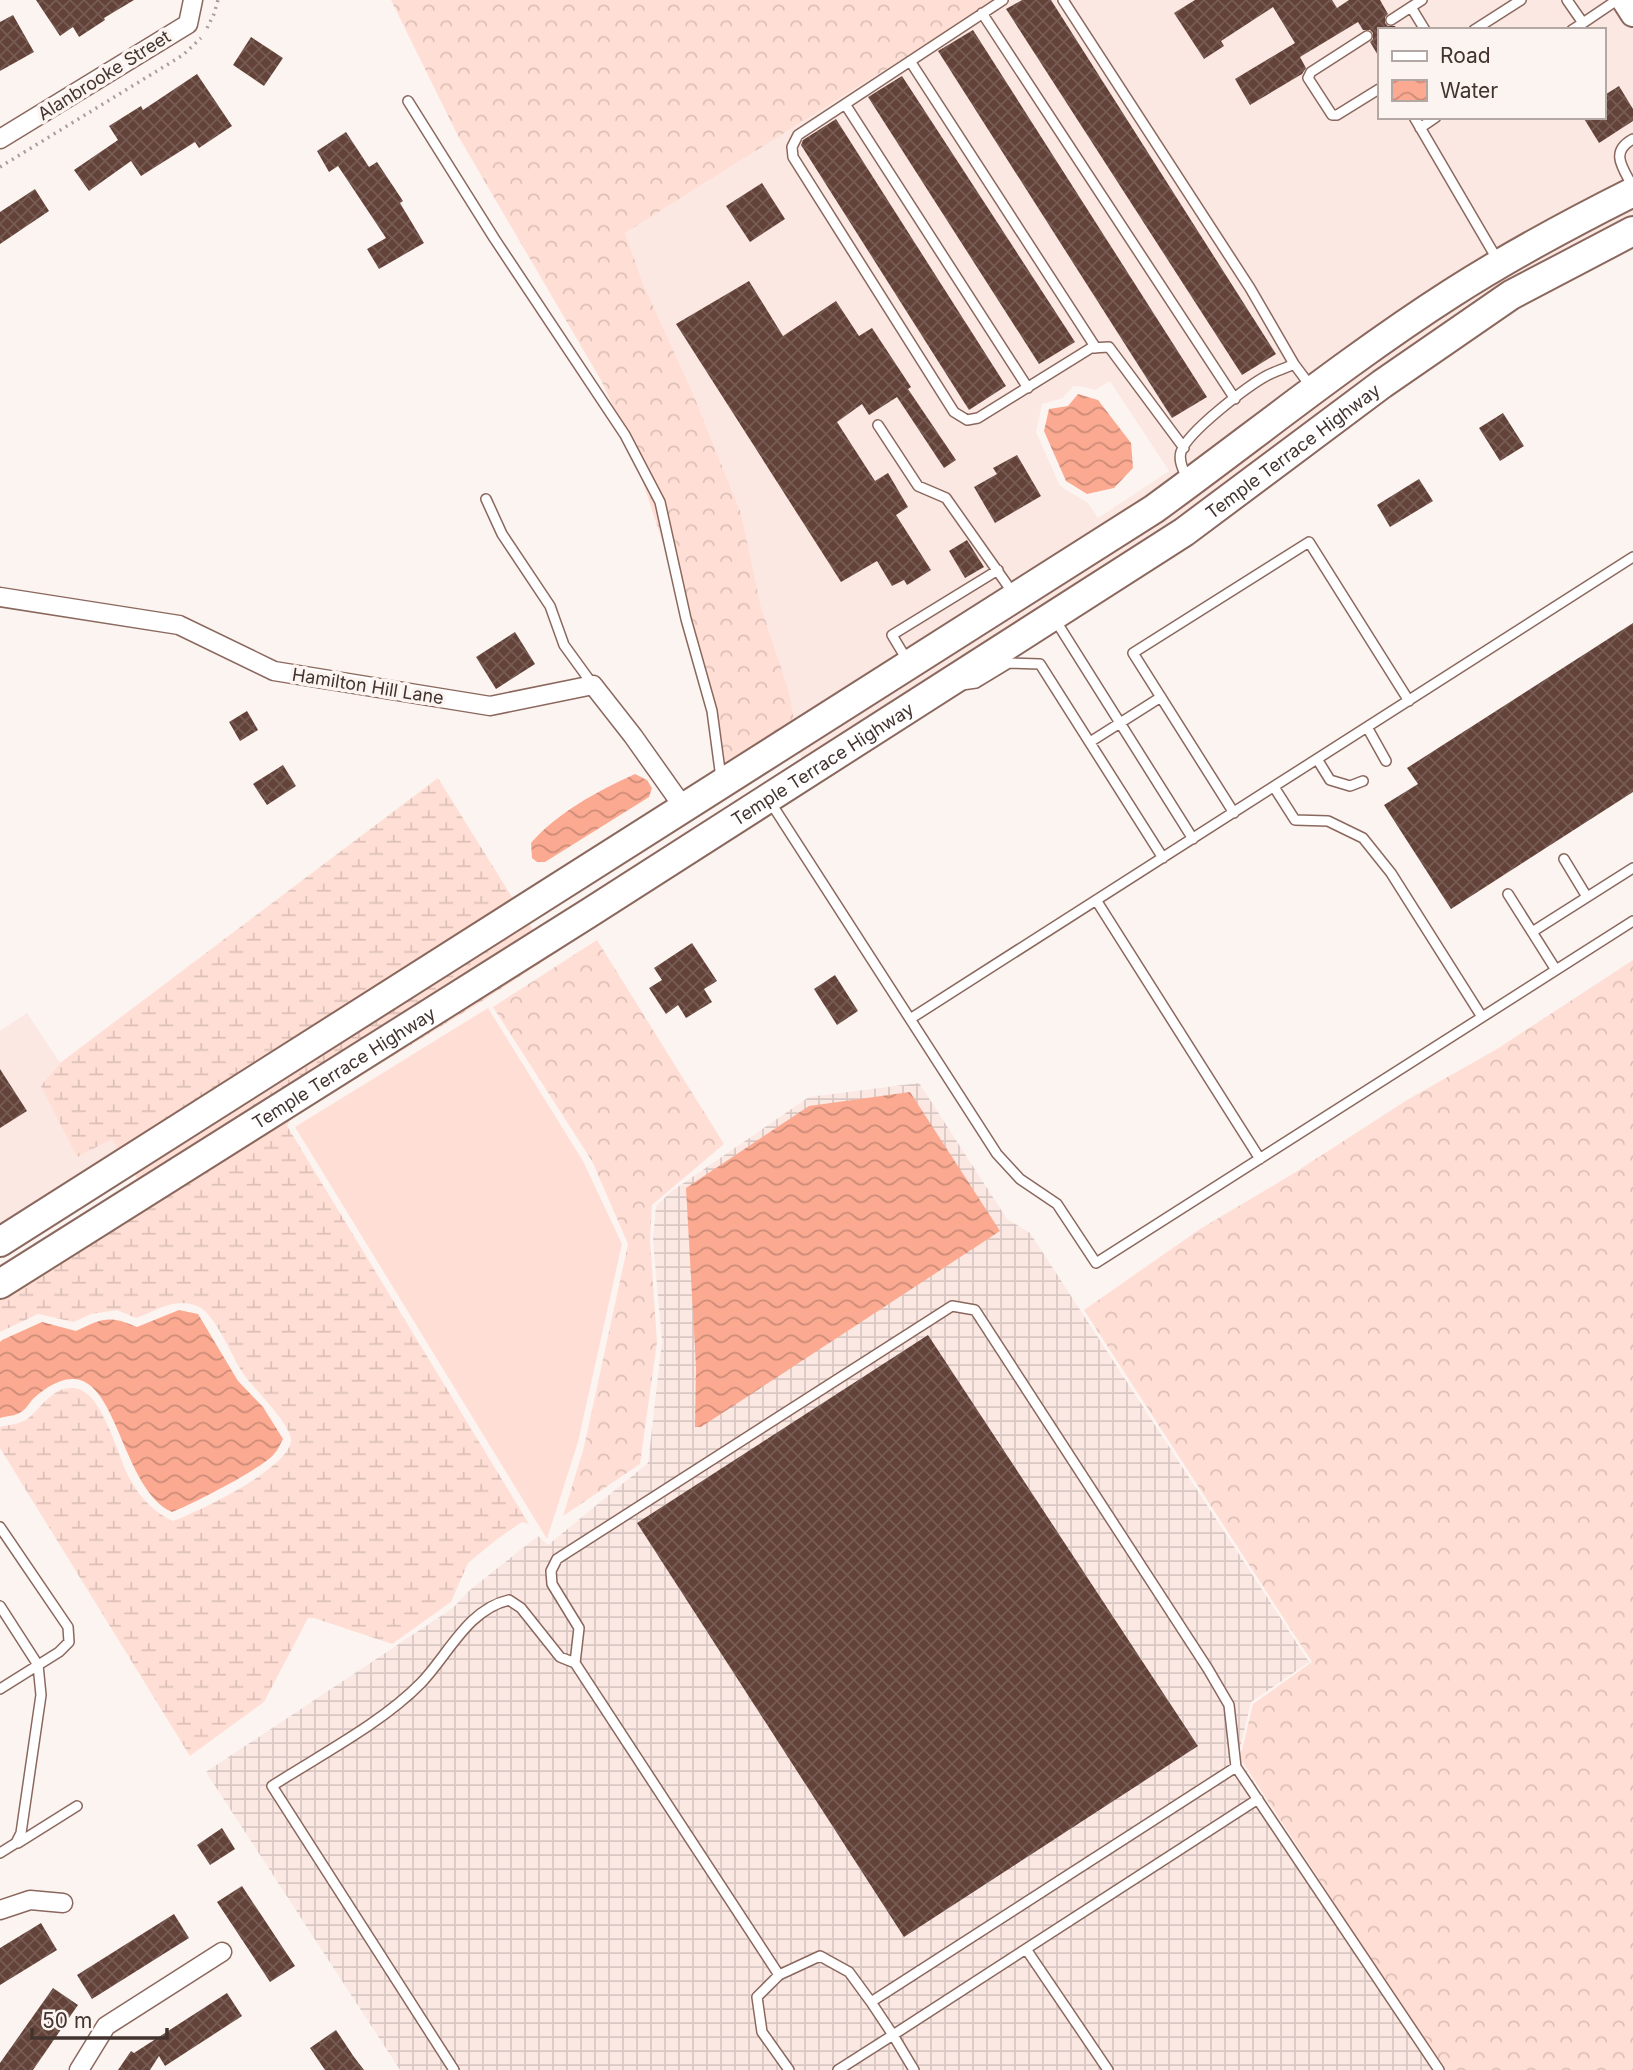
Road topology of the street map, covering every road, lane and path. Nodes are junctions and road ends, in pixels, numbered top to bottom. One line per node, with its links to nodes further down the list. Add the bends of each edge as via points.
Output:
1 (193, 0): 26 (street, Alanbrooke Street, via 188,24)
2 (218, 0): 28 (path, via 201,38 183,55)
3 (1003, 0): 11 (lane)
4 (1063, 0): 34 (lane)
5 (1422, 0): 10 (lane)
6 (1521, 0): 16 (lane)
7 (1567, 0): 14 (lane)
8 (1617, 0): 14 (lane)
9 (1624, 0): 12 (street)
10 (1411, 7): 13 (lane); 15 (lane)
11 (982, 13): 19 (lane); 37 (lane)
12 (1633, 14)
13 (1391, 20)
14 (1583, 23): 17 (lane)
15 (1424, 28)
16 (1477, 28)
17 (1575, 28)
18 (1367, 36): 20 (lane, via 1308,78 1337,116)
19 (911, 61): 22 (lane); 33 (lane)
20 (1378, 90)
21 (408, 102): 58 (lane, via 625,435 660,502 712,711)
22 (845, 104): 35 (lane); 35 (lane, via 798,135 793,157 954,412 967,420 978,418)
23 (1415, 119): 25 (lane)
24 (1433, 119): 25 (lane)
25 (1420, 128): 32 (lane)
26 (0, 139)
27 (1633, 139): 29 (lane, via 1619,151)
28 (0, 167)
29 (1630, 176): 30 (lane); 32 (main road, Temple Terrace Highway, via 1558,230)
30 (1633, 187)
31 (1633, 231): 46 (main road, Temple Terrace Highway, via 1511,295 1382,384 1184,533)
32 (1500, 264): 36 (main road, Temple Terrace Highway)
33 (1096, 348): 35 (lane); 39 (lane, via 1109,346)
34 (1294, 365): 36 (lane); 37 (lane, via 1267,376)
35 (1028, 388)
36 (1314, 390): 40 (main road, Temple Terrace Highway)
37 (1235, 399): 39 (lane)
38 (878, 425): 43 (lane, via 918,486 946,498)
39 (1184, 448): 40 (lane, via 1181,466)
40 (1189, 484): 45 (main road, Temple Terrace Highway)
41 (486, 499): 48 (lane, via 502,534 550,606 564,645)
42 (1633, 557): 51 (lane)
43 (998, 570): 45 (lane); 47 (lane, via 892,635)
44 (0, 597): 48 (street, Hamilton Hill Lane, via 178,625 274,671 489,706)
45 (1016, 597): 47 (main road, Temple Terrace Highway)
46 (1054, 617): 49 (main road, Temple Terrace Highway); 52 (lane)
47 (910, 664): 58 (main road, Temple Terrace Highway)
48 (593, 685): 61 (street)
49 (943, 688): 54 (lane, via 976,682 1009,663 1040,664); 60 (main road, Temple Terrace Highway)
50 (1161, 697): 51 (lane, via 1133,653 1309,542); 52 (lane); 62 (lane)
51 (1409, 701): 53 (lane)
52 (1121, 723): 54 (lane); 63 (lane)
53 (1367, 727): 55 (lane); 56 (lane)
54 (1090, 743): 64 (lane)
55 (1317, 759): 57 (lane, via 1330,780 1350,786); 59 (lane)
56 (1386, 761)
57 (1363, 781)
58 (722, 783): 61 (main road, Temple Terrace Highway)
59 (1273, 787): 62 (lane); 75 (lane, via 1295,820 1328,821 1363,838 1391,873)
60 (768, 799): 73 (main road, Temple Terrace Highway); 76 (lane)
61 (684, 808): 70 (main road, Temple Terrace Highway)
62 (1234, 813): 63 (lane)
63 (1193, 839): 64 (lane)
64 (1163, 858): 69 (lane)
65 (1564, 859): 68 (lane)
66 (1633, 868): 68 (lane)
67 (1507, 894): 72 (lane)
68 (1587, 897): 72 (lane)
69 (1096, 900): 76 (lane); 77 (lane)
70 (529, 906): 73 (main road); 78 (main road, Temple Terrace Highway)
71 (1633, 921): 74 (lane)
72 (1532, 932): 74 (lane)
73 (550, 938): 79 (main road, Temple Terrace Highway)
74 (1556, 970): 75 (lane)
75 (1482, 1017): 77 (lane)
76 (910, 1020): 77 (lane, via 997,1154 1020,1179 1057,1204 1096,1263)
77 (1260, 1159)
78 (0, 1242): 79 (main road)
79 (10, 1277)
80 (0, 1528): 83 (lane, via 68,1627 69,1642)
81 (0, 1606): 83 (lane)
82 (575, 1663): 85 (lane, via 579,1628 552,1584 556,1559 952,1306 975,1310 1208,1669 1229,1705); 94 (lane); 98 (lane, via 560,1657 522,1608 509,1600 496,1603 391,1710 272,1786)
83 (38, 1665): 84 (lane); 88 (lane, via 41,1695)
84 (0, 1689)
85 (1236, 1767): 86 (lane); 95 (lane)
86 (1258, 1800): 92 (lane); 103 (lane)
87 (77, 1806): 88 (lane)
88 (16, 1843): 89 (lane)
89 (0, 1853)
90 (63, 1903): 91 (street, via 30,1900)
91 (0, 1910)
92 (1026, 1949): 96 (lane); 102 (lane)
93 (222, 1952): 97 (street, via 106,2026)
94 (779, 1975): 95 (lane, via 820,1956 849,1972); 99 (lane, via 757,1997 762,2032)
95 (871, 2002): 96 (lane)
96 (893, 2035): 100 (lane); 101 (lane)
97 (79, 2070)
98 (454, 2070)
99 (789, 2070)
100 (838, 2070)
101 (914, 2070)
102 (1108, 2070)
103 (1439, 2070)

